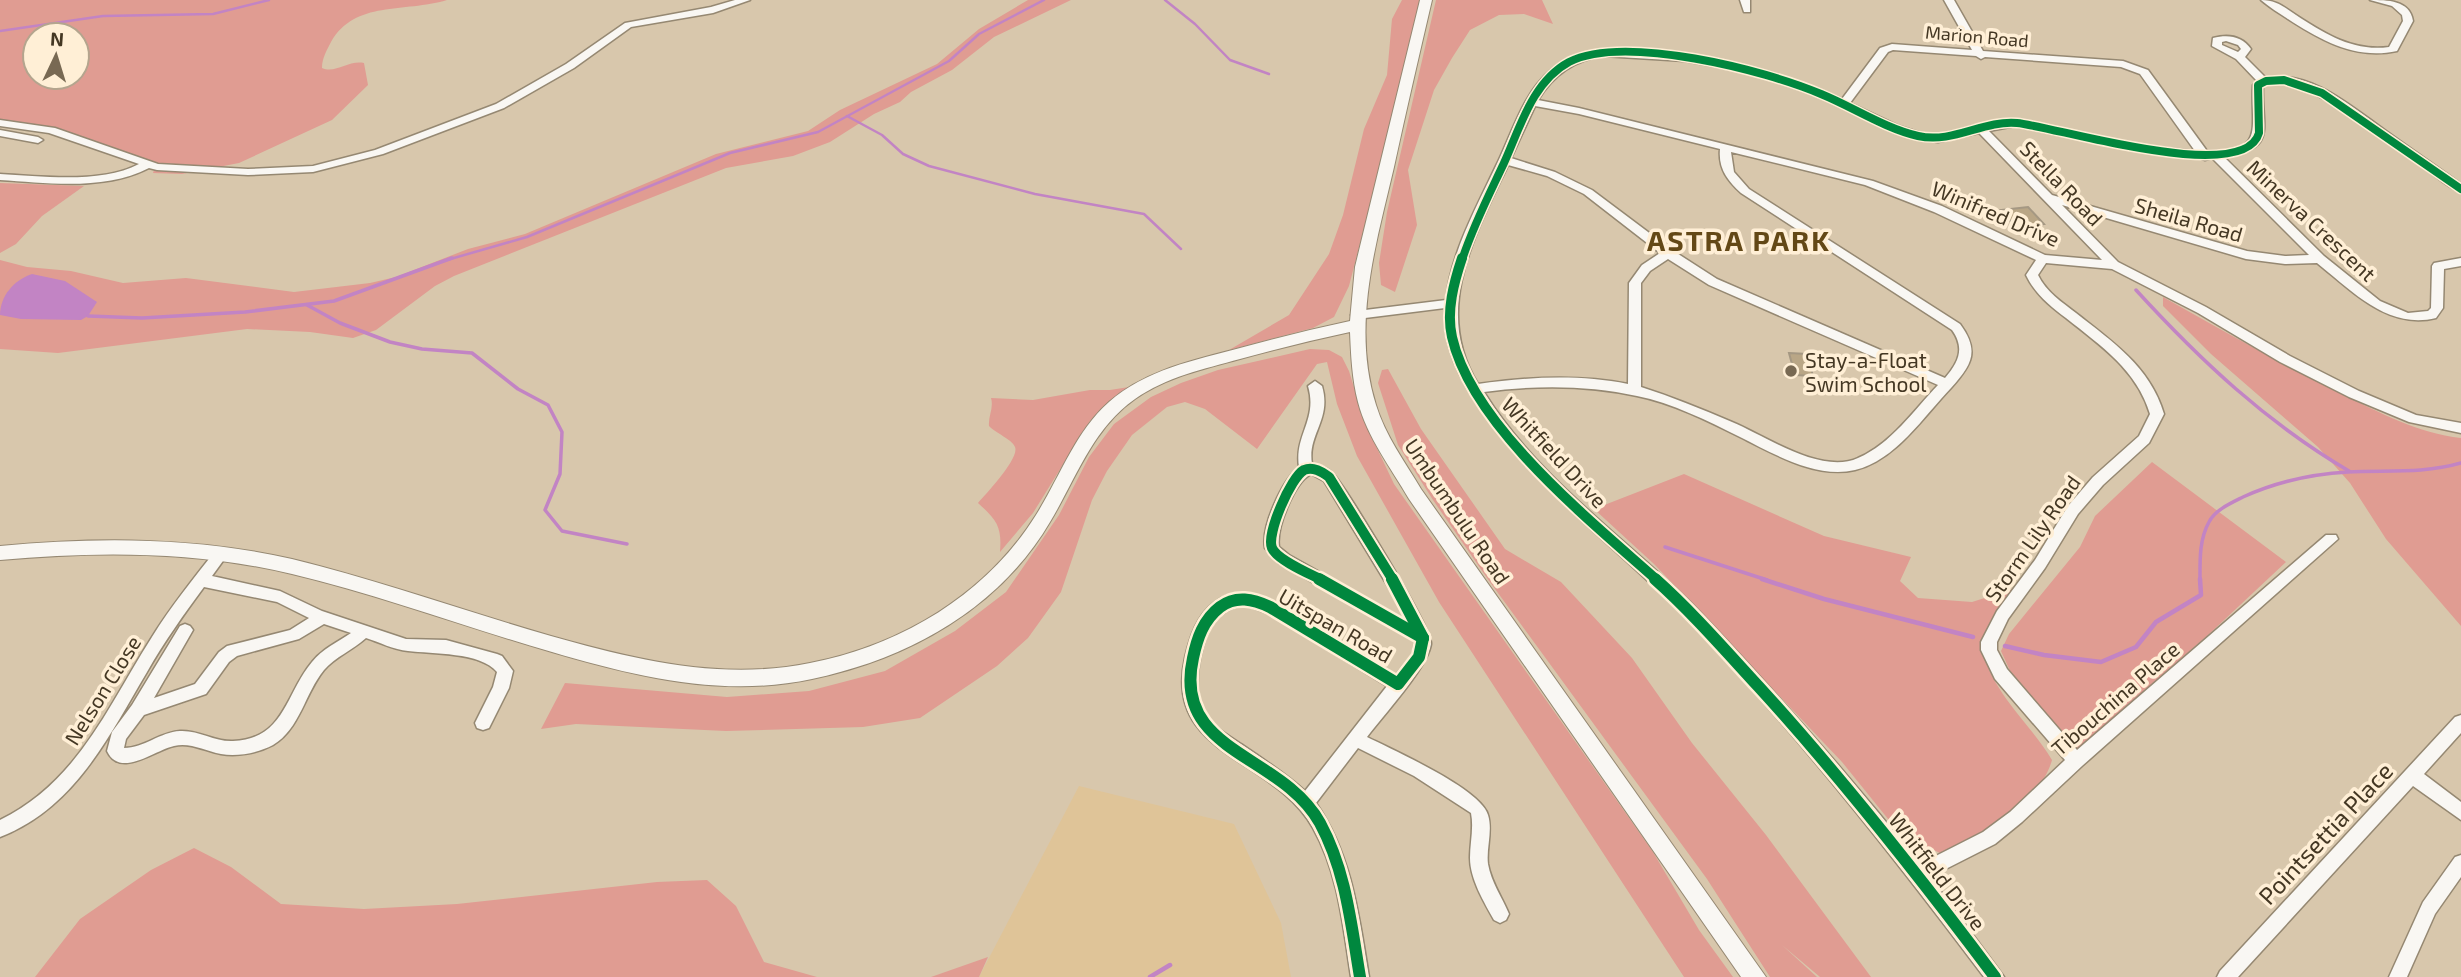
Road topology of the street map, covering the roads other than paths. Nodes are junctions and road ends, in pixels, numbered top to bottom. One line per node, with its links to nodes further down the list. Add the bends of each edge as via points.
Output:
1 (745, 0): 19 (street, via 628,25 570,66 500,106 351,161 272,172)
2 (1426, 0): 29 (main road, Umbumbulu Road, via 1363,267)
3 (1949, 0): 6 (street)
4 (2266, 0): 5 (street, via 2343,45 2386,51 2398,44 2409,18 2402,8)
5 (2375, 0)
6 (1981, 56): 8 (street, Marion Road); 11 (street, Marion Road, via 1892,47 1884,50)
7 (2239, 57): 9 (street)
8 (2133, 67): 17 (street, Minerva Crescent, via 2147,74)
9 (2263, 81): 17 (street, via 2258,85 2256,139 2244,152); 21 (street, via 2298,83 2330,97)
10 (1531, 102): 11 (street, Whitfield Drive, via 1546,79 1566,63 1619,52 1749,67); 16 (street, Winifred Drive); 18 (street, Whitfield Drive)
11 (1844, 104): 13 (street, Whitfield Drive, via 1912,135 1947,137)
12 (0, 123): 19 (street, via 51,130)
13 (1981, 130): 17 (street, Whitfield Drive, via 2015,123 2173,154); 22 (street, Stella Road)
14 (0, 133): 15 (street)
15 (38, 139)
16 (1726, 147): 24 (street, Winifred Drive, via 1907,196); 30 (street, via 1727,172 1745,191 1956,327 1968,349)
17 (2211, 157): 25 (street, Minerva Crescent)
18 (1505, 160): 23 (street, via 1588,192); 28 (street, Whitfield Drive, via 1468,239)
19 (146, 165): 20 (street, via 79,180)
20 (0, 177)
21 (2461, 189)
22 (2050, 198): 25 (street, Sheila Road, via 2246,255); 27 (street, Stella Road)
23 (1668, 253): 30 (street, via 1713,282); 33 (street, via 1646,268 1635,283)
24 (2043, 258): 27 (street, Winifred Drive); 49 (street, Storm Lily Road, via 2032,275 2035,282 2135,371 2149,390 2157,414 2144,439 2073,510 2002,615 1989,642 2001,674)
25 (2320, 259): 26 (street, Minerva Crescent, via 2383,309 2414,318 2432,315 2437,308 2438,266)
26 (2461, 262)
27 (2114, 265): 34 (street, Winifred Drive, via 2354,394 2414,419)
28 (1453, 303): 29 (street); 32 (street, Whitfield Drive, via 1450,328)
29 (1357, 320): 38 (main road, via 1181,370 1138,389 1100,421 1026,548 983,590 950,616 885,650 807,672 725,680 659,673 294,568); 58 (main road, Umbumbulu Road, via 1364,395 1398,468)
30 (1947, 384): 33 (street, via 1876,456 1845,468 1790,454)
31 (1315, 386): 35 (street, via 1321,405 1302,452)
32 (1473, 389): 33 (street, via 1531,383); 55 (street, Whitfield Drive, via 1525,454 1689,611 1787,717)
33 (1634, 391)
34 (2461, 428)
35 (1306, 470): 43 (street, Uitspan Road, via 1329,477); 43 (street, Uitspan Road, via 1299,474 1273,524 1269,537 1273,549)
36 (2331, 539): 49 (street, Tibouchina Place)
37 (0, 553): 38 (main road, via 97,545)
38 (221, 554): 39 (street, Nelson Close)
39 (201, 580): 40 (street, via 280,597); 53 (street, Nelson Close, via 64,787 33,813)
40 (322, 617): 42 (street); 45 (street, via 294,635 232,651 200,689)
41 (185, 630): 45 (street)
42 (362, 632): 45 (street, via 317,667 281,732 263,741 232,748 179,738 120,755 114,744); 47 (street, via 406,645 446,646 497,662 505,671)
43 (1423, 638): 44 (street, Uitspan Road, via 1421,654)
44 (1398, 684): 48 (street); 51 (street, Uitspan Road, via 1250,600 1228,603 1207,619 1189,676 1190,696 1201,722)
45 (138, 710)
46 (2461, 722): 50 (street, Pointsettia Place)
47 (483, 723)
48 (1355, 739): 51 (street); 56 (street, via 1410,765 1477,808 1479,865)
49 (2076, 761): 55 (street, Tibouchina Place, via 1989,838)
50 (2412, 775): 52 (street); 60 (street, Pointsettia Place)
51 (1306, 803): 57 (street, Uitspan Road, via 1341,866)
52 (2461, 812)
53 (0, 829)
54 (2461, 863): 61 (street, via 2429,908)
55 (1918, 874): 59 (street, Whitfield Drive)
56 (1500, 914)
57 (1360, 977)
58 (1755, 977)
59 (1995, 977)
60 (2226, 977)
61 (2398, 977)

